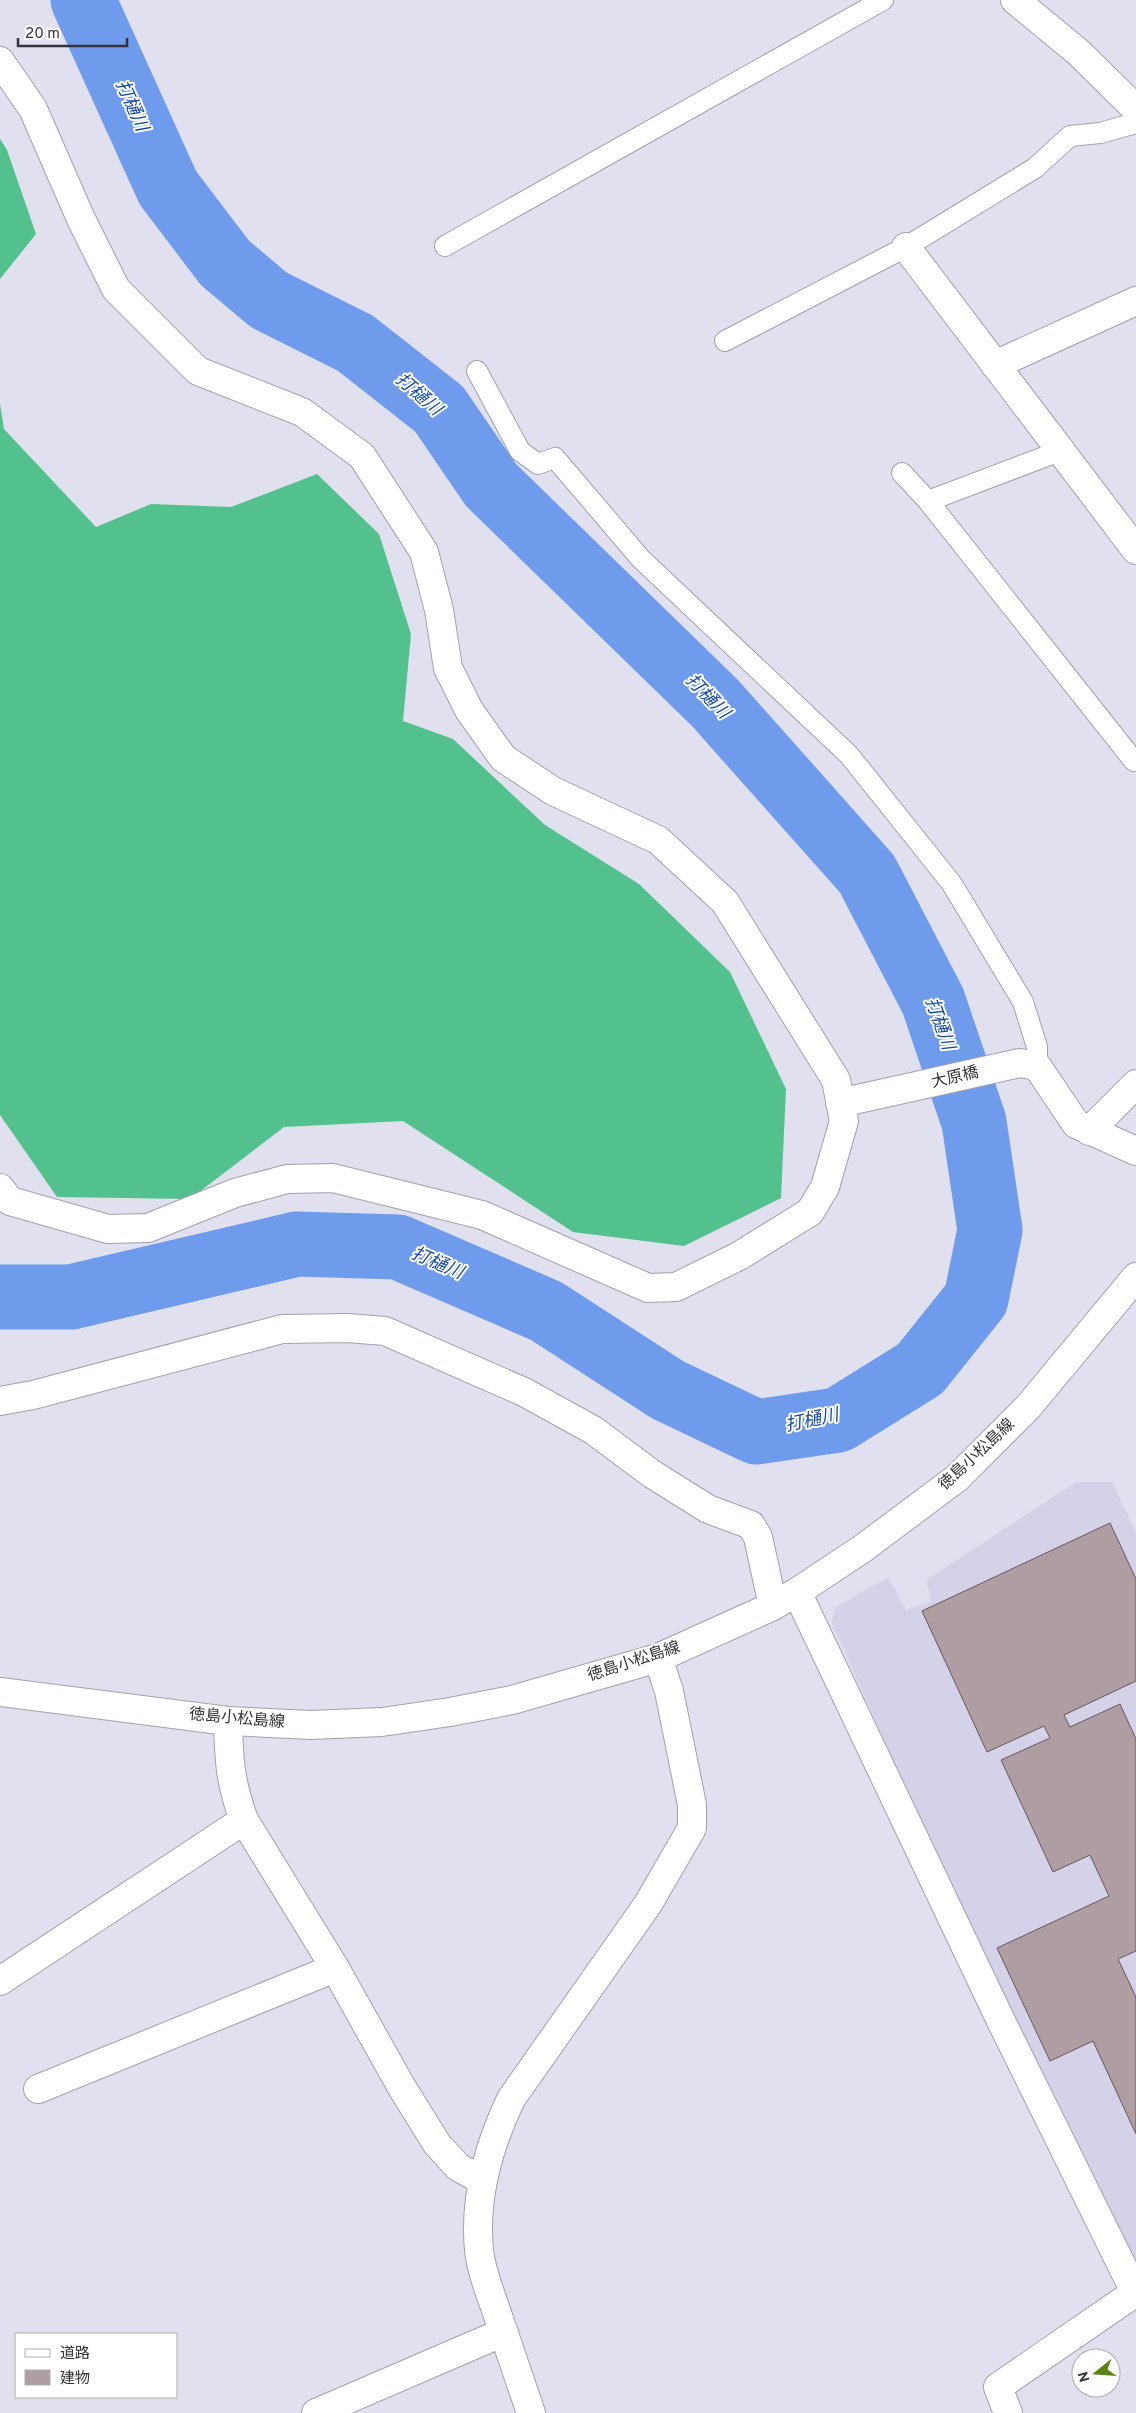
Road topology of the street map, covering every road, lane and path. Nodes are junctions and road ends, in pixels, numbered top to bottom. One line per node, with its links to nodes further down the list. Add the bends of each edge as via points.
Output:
1 (884, 0): 6 (lane)
2 (1015, 0): 4 (street, via 1078,52)
3 (0, 61): 19 (street, via 33,109 116,289 198,370 302,412 362,456 424,552 439,610 448,668 469,710 503,758 553,791 658,840 725,902 836,1080)
4 (1136, 109)
5 (1136, 123): 7 (lane, via 1100,133 1070,136 1035,168)
6 (445, 246)
7 (906, 247): 9 (lane); 10 (street)
8 (1136, 301): 10 (street)
9 (725, 341)
10 (995, 365): 12 (street)
11 (477, 371): 17 (lane, via 520,451 538,464 555,458 641,559 849,755 952,884 1023,1002 1037,1047)
12 (1060, 451): 14 (lane); 15 (street)
13 (902, 473): 14 (lane)
14 (928, 501): 16 (lane)
15 (1136, 550)
16 (1134, 761)
17 (1028, 1064): 19 (street, 大原橋); 20 (street, via 1076,1124)
18 (1136, 1084): 20 (street)
19 (840, 1103): 22 (street, via 844,1121 826,1188 810,1212 739,1256 676,1287 648,1288 482,1215 333,1178 287,1179 244,1191 148,1228 108,1229)
20 (1089, 1131): 21 (street)
21 (1136, 1151)
22 (3, 1197)
23 (1136, 1277): 25 (street, 徳島小松島線, via 1028,1407 957,1478 862,1549)
24 (0, 1401): 26 (street, via 34,1395 282,1329 385,1330 524,1392 593,1430 652,1474 708,1509 751,1525 758,1537)
25 (797, 1592): 26 (street, 徳島小松島線); 35 (street, via 1001,2021)
26 (773, 1606): 27 (street, 徳島小松島線)
27 (658, 1658): 29 (street, 徳島小松島線, via 512,1700 392,1721 310,1725); 34 (street, via 669,1691 692,1806 692,1828 648,1904 511,2099 498,2127)
28 (0, 1692): 29 (street, 徳島小松島線)
29 (228, 1721): 30 (street, via 229,1767)
30 (244, 1820): 31 (street); 32 (street)
31 (335, 1968): 33 (street); 34 (street, via 437,2144 458,2166)
32 (0, 1981)
33 (38, 2089)
34 (482, 2180): 36 (street, via 479,2251)
35 (1135, 2292): 39 (street, via 998,2387)
36 (504, 2332): 37 (street); 38 (street)
37 (316, 2413)
38 (531, 2413)
39 (1008, 2413)

